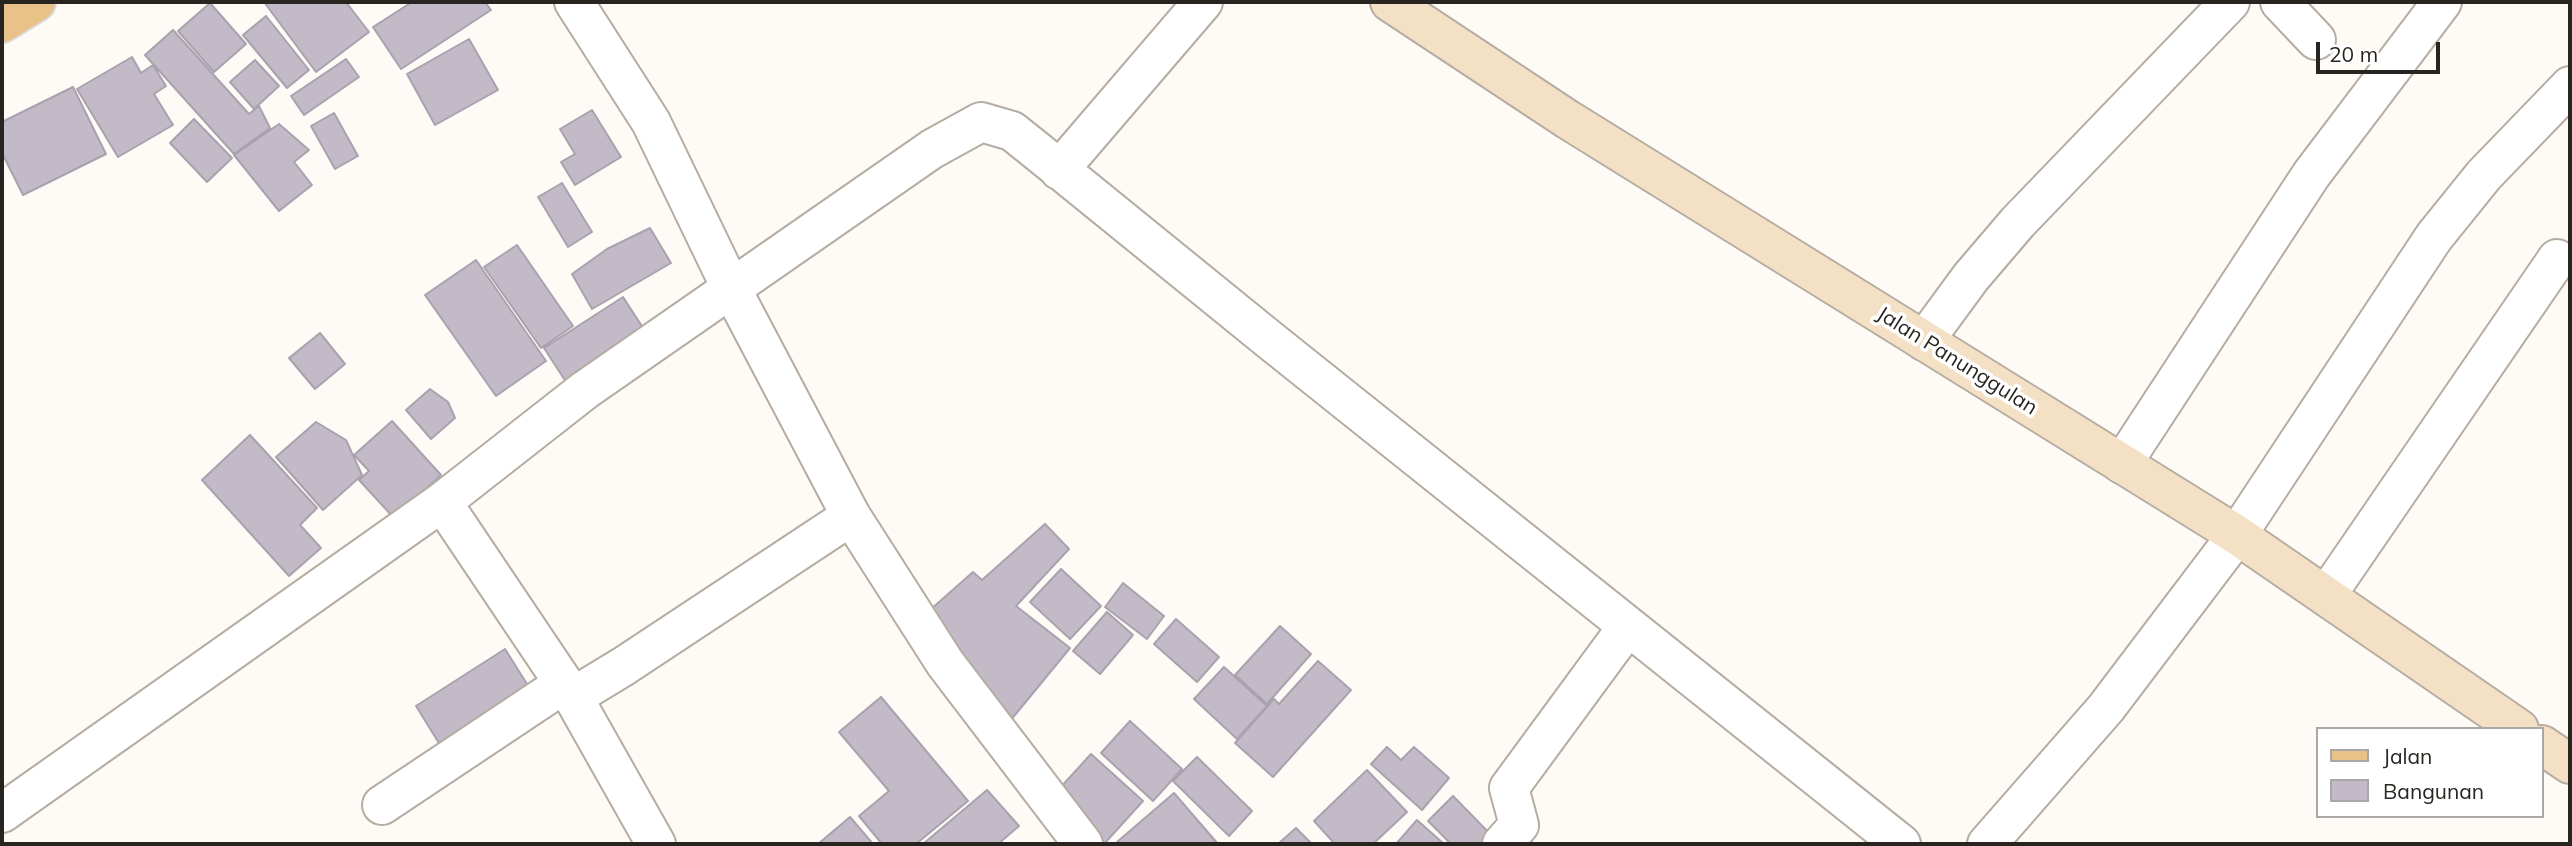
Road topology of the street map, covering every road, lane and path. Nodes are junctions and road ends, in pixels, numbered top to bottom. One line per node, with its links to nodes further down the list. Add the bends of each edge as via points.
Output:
1 (36, 2): 8 (main road)
2 (574, 2): 13 (street, via 651,122)
3 (1203, 2): 11 (street)
4 (1390, 2): 14 (main road, Jalan Panunggulan, via 1567,119)
5 (2230, 2): 14 (street, via 2018,222)
6 (2280, 2): 9 (street)
7 (2442, 2): 15 (street, via 2311,175)
8 (2, 23)
9 (2316, 40)
10 (2570, 86): 18 (street, via 2484,175 2434,237)
11 (1059, 170): 13 (street, via 1012,131 981,122 932,149); 20 (street)
12 (2557, 259): 19 (street)
13 (732, 290): 16 (street, via 585,390); 17 (street)
14 (1924, 341): 15 (main road, Jalan Panunggulan)
15 (2122, 464): 18 (main road, Jalan Panunggulan)
16 (442, 502): 21 (street); 26 (street)
17 (850, 516): 21 (street, via 624,666); 28 (street, via 945,663)
18 (2237, 535): 19 (main road, Jalan Panunggulan); 31 (street, via 2106,708)
19 (2326, 596): 22 (main road, Jalan Panunggulan)
20 (1629, 626): 29 (street, via 1509,788 1519,824); 30 (street)
21 (567, 691): 25 (street); 27 (street)
22 (2516, 727)
23 (2544, 746): 24 (main road)
24 (2570, 764)
25 (382, 805)
26 (2, 813)
27 (656, 844)
28 (1083, 844)
29 (1502, 844)
30 (1901, 844)
31 (1987, 844)

